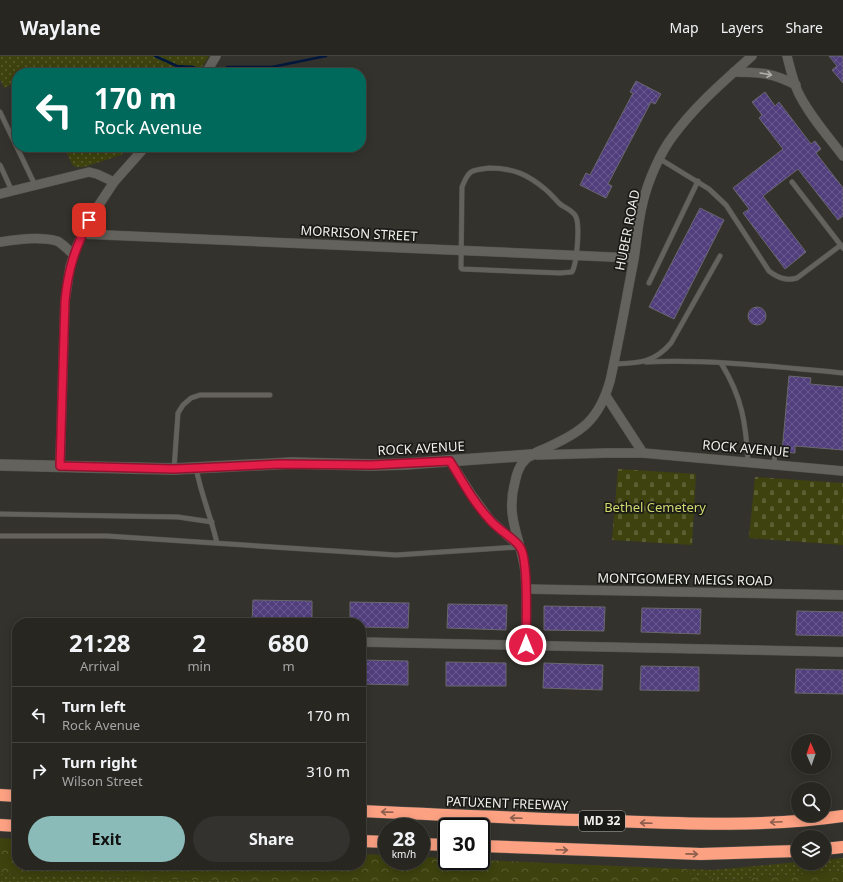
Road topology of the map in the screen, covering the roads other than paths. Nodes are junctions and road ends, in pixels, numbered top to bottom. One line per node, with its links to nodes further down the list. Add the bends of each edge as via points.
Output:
1 (216, 56): 4 (street)
2 (752, 56): 5 (street, HUBER ROAD)
3 (787, 56): 6 (street)
4 (209, 68)
5 (734, 72): 6 (street, one-way to 6, via 767,73); 12 (street, HUBER ROAD, via 684,122)
6 (796, 86): 11 (street, via 810,112)
7 (0, 112): 8 (lane)
8 (12, 137)
9 (19, 152): 17 (lane)
10 (141, 152): 15 (street)
11 (843, 156)
12 (660, 159): 14 (lane); 27 (street, HUBER ROAD, via 643,201)
13 (0, 165): 18 (lane)
14 (698, 181): 22 (lane, via 726,205 769,271 775,276 790,280 797,278); 28 (lane)
15 (114, 182): 17 (street, via 89,172); 20 (street)
16 (792, 182): 22 (lane)
17 (35, 185): 18 (street)
18 (12, 191): 19 (street)
19 (0, 194)
20 (82, 234): 23 (street, MORRISON STREET); 24 (street)
21 (0, 242): 24 (street, via 36,238 58,242)
22 (842, 247)
23 (461, 250): 25 (street, MORRISON STREET); 25 (lane, via 462,269 506,271 570,273); 25 (lane, via 462,186 466,175 472,170 504,168 524,174 574,213 577,223)
24 (74, 255): 42 (street, via 67,280 65,301)
25 (577, 255): 27 (street, MORRISON STREET)
26 (720, 256): 29 (lane, via 664,352)
27 (634, 258): 31 (street, HUBER ROAD)
28 (649, 283)
29 (646, 362): 30 (lane); 31 (lane)
30 (721, 363): 32 (lane); 39 (lane, via 739,398)
31 (614, 364): 34 (street, HUBER ROAD)
32 (843, 373)
33 (270, 395): 44 (lane, via 200,395 191,398 178,413)
34 (606, 396): 36 (street); 37 (street, HUBER ROAD, via 599,410 584,427)
35 (776, 451): 41 (lane)
36 (643, 454): 37 (street, ROCK AVENUE); 39 (street, ROCK AVENUE)
37 (532, 455): 38 (street, ROCK AVENUE); 50 (street, via 521,464 512,490 513,526)
38 (450, 461): 43 (street, ROCK AVENUE, via 371,465 292,463); 50 (street, via 490,520)
39 (748, 462): 41 (street, ROCK AVENUE)
40 (0, 465): 42 (street, ROCK AVENUE)
41 (774, 465): 45 (street, ROCK AVENUE)
42 (60, 466): 44 (street, ROCK AVENUE)
43 (196, 468): 44 (street, ROCK AVENUE); 47 (lane)
44 (174, 469)
45 (843, 471)
46 (0, 514): 47 (lane, via 178,517)
47 (212, 522): 49 (lane)
48 (0, 536): 49 (lane, via 107,536)
49 (217, 543): 50 (lane, via 396,555)
50 (520, 547): 51 (street)
51 (526, 589): 52 (street, MONTGOMERY MEIGS ROAD); 54 (street)
52 (843, 595)
53 (366, 642): 54 (street)
54 (526, 645): 55 (street)
55 (843, 652)
56 (0, 795): 57 (highway)
57 (12, 796)
58 (366, 811): 59 (highway, PATUXENT FREEWAY / MD 32, one-way to 58, via 793,821 699,824)
59 (843, 816)
60 (0, 825): 61 (highway)
61 (12, 826)
62 (366, 841): 63 (highway)
63 (378, 842)
64 (490, 846): 67 (highway, MD 32, one-way to 67, via 701,854)
65 (843, 847): 66 (highway)
66 (831, 848)
67 (791, 852)

